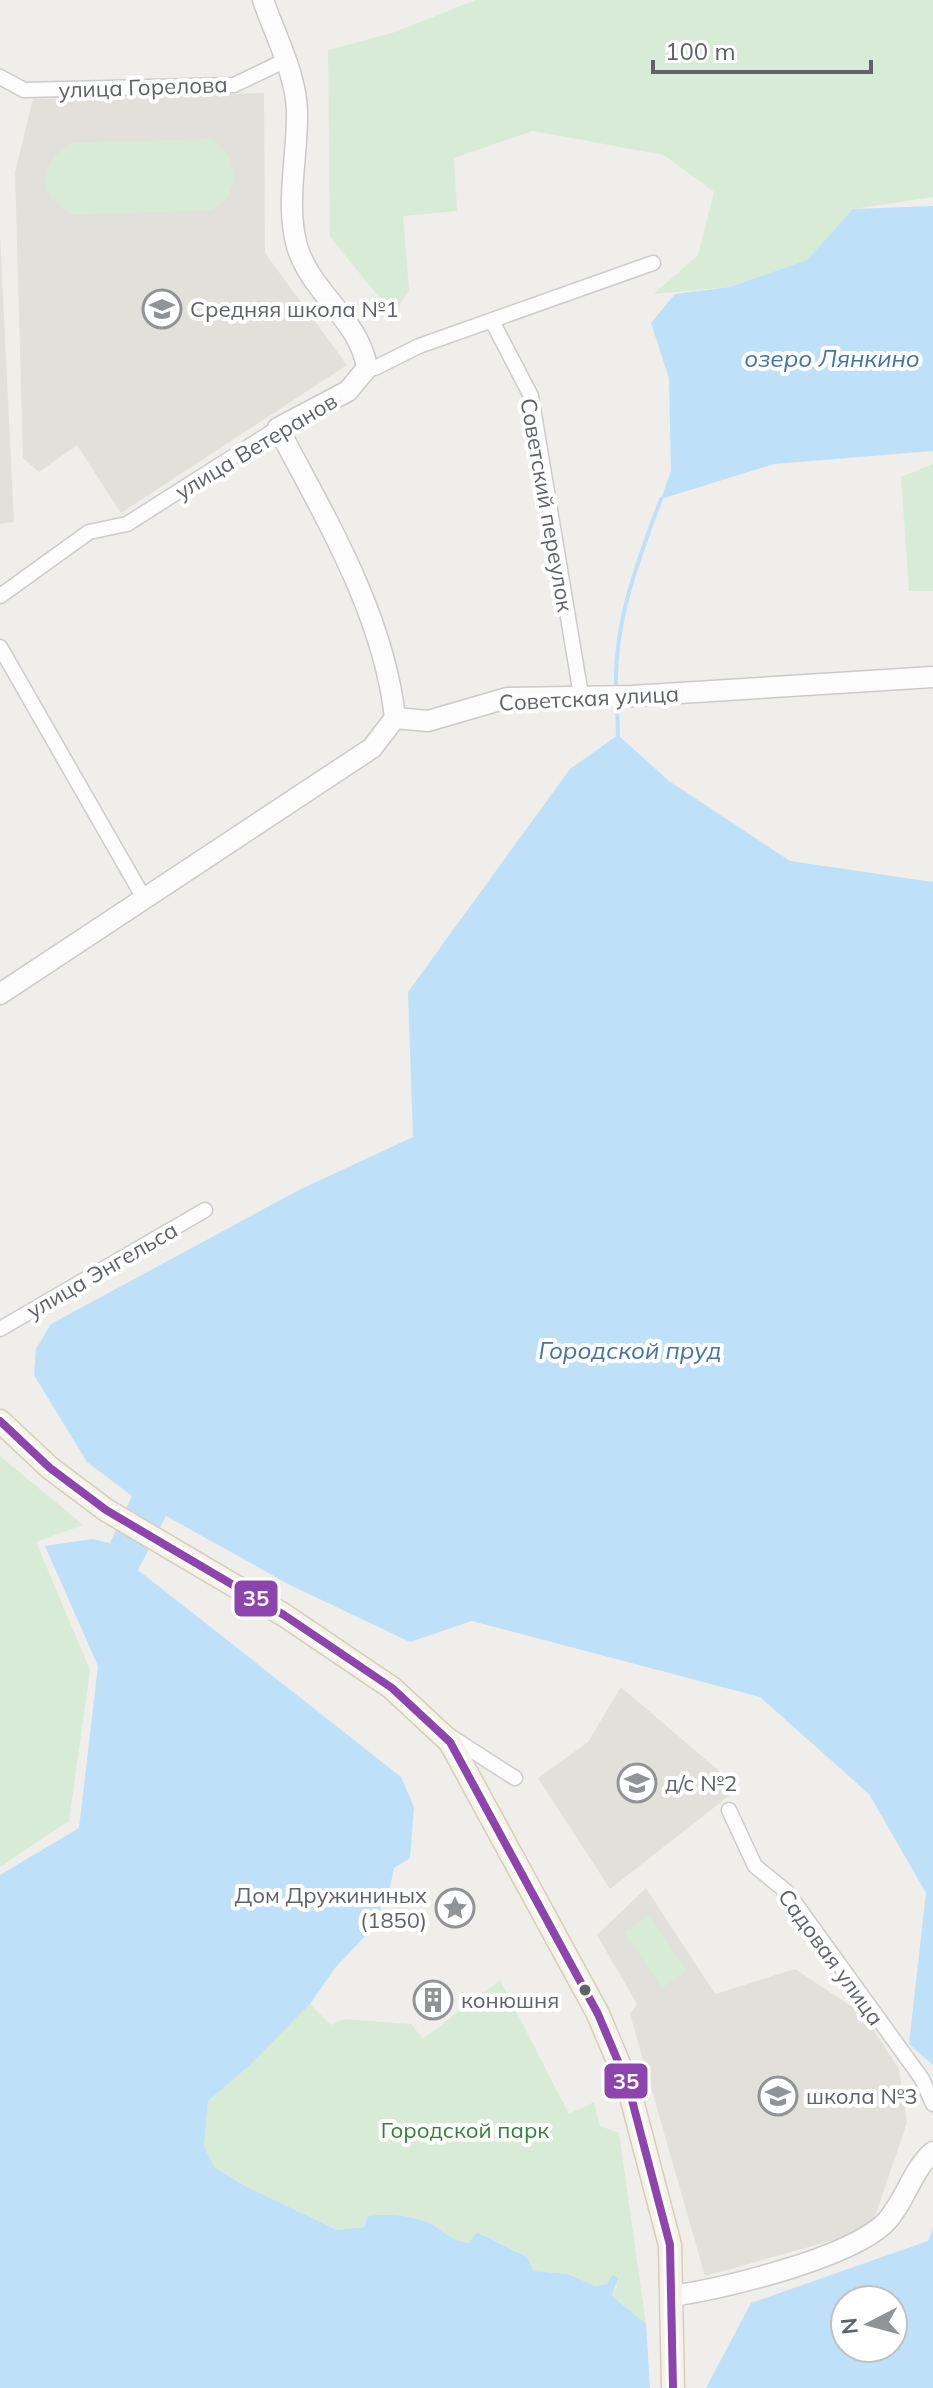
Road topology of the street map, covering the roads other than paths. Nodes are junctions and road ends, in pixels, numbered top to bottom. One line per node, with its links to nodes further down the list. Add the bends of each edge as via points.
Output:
1 (263, 0): 2 (street)
2 (284, 61): 3 (street, улица Горелова, via 234,85 24,90); 6 (street, via 297,110 292,220 296,243 303,264 355,333)
3 (0, 77)
4 (653, 263): 5 (street, улица Ветеранов)
5 (492, 321): 6 (street, улица Ветеранов); 11 (street, Советский переулок, via 531,396)
6 (367, 368): 7 (street, улица Ветеранов, via 348,391)
7 (278, 428): 8 (street, улица Ветеранов, via 127,524 89,532); 12 (street, via 342,549 391,679)
8 (0, 596)
9 (0, 647): 13 (street)
10 (933, 677): 11 (street, Советская улица)
11 (581, 695): 12 (street, Советская улица, via 507,698 428,721)
12 (395, 718): 13 (street, via 372,748)
13 (145, 900): 14 (street)
14 (0, 994)
15 (205, 1210): 16 (street, улица Энгельса)
16 (0, 1329)
17 (0, 1421): 18 (main road, via 106,1510 284,1615 380,1680)
18 (439, 1729): 19 (street); 23 (main road, via 458,1753 619,2059 664,2214)
19 (515, 1778)
20 (729, 1810): 21 (street, Садовая улица, via 755,1866 787,1892 922,2079)
21 (933, 2104)
22 (931, 2150): 23 (street, via 891,2215 858,2242 723,2288)
23 (673, 2296): 24 (main road)
24 (673, 2386)

